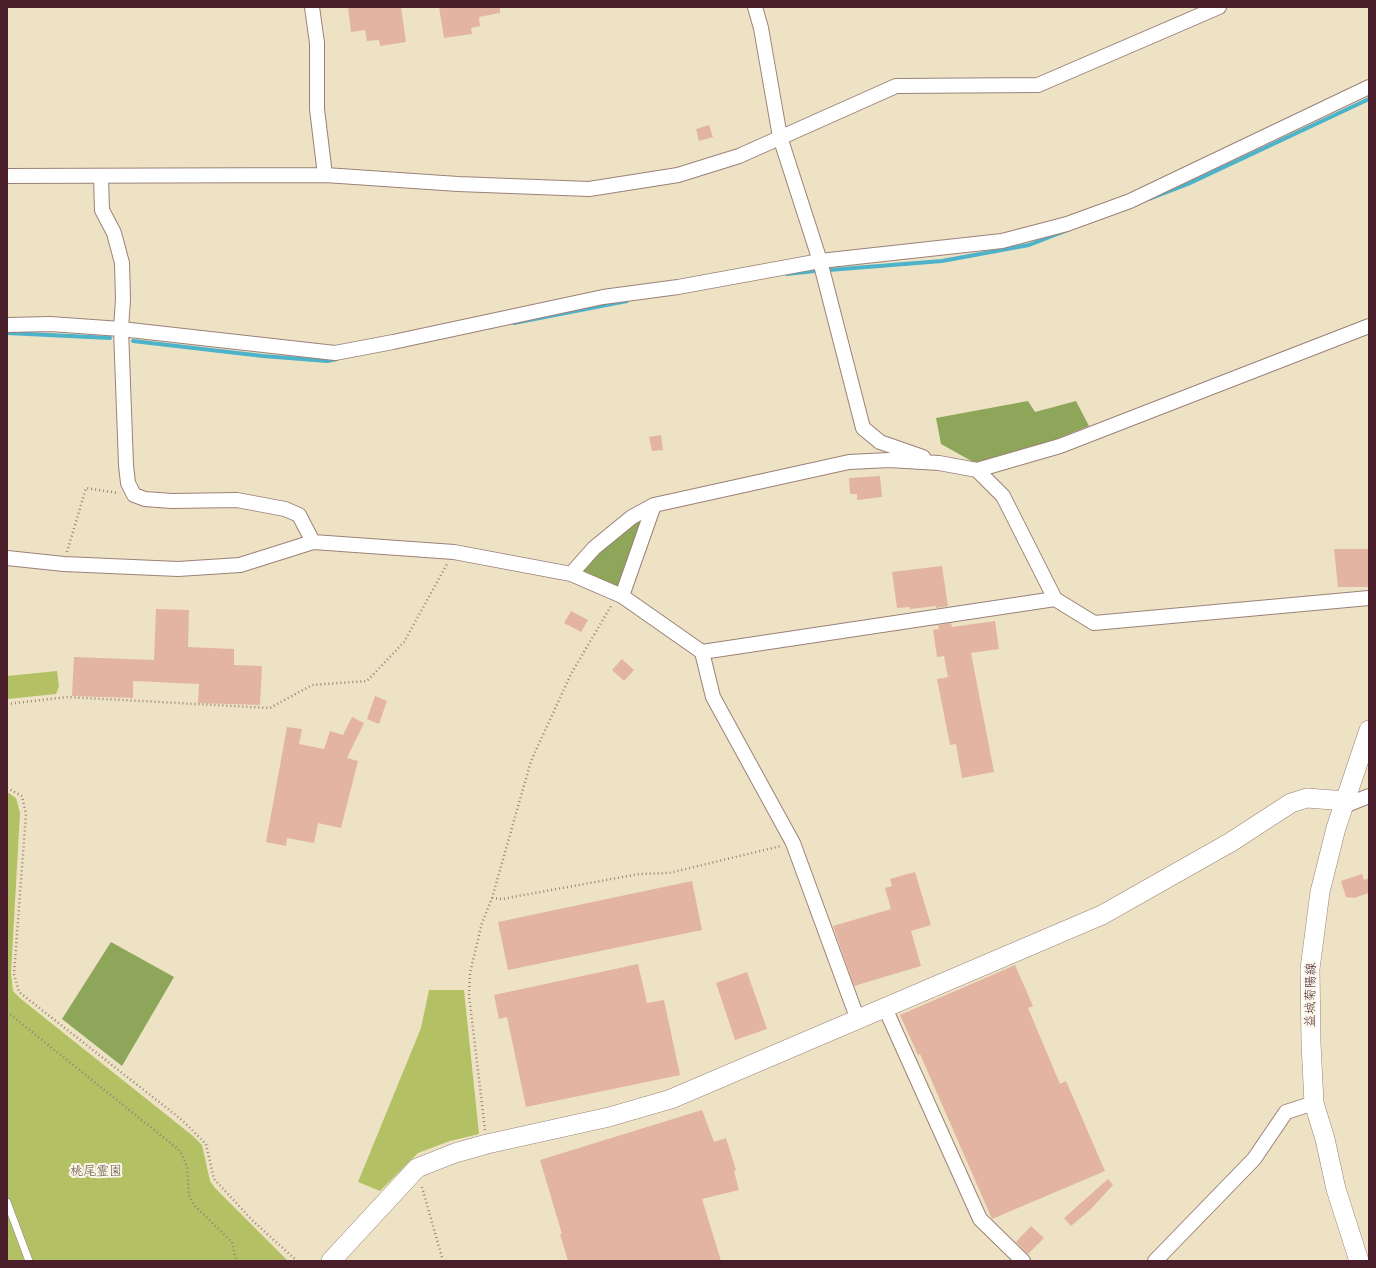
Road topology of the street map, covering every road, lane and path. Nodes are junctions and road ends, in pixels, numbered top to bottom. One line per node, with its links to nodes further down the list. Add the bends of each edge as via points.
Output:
1 (312, 7): 6 (street, via 317,43 317,109)
2 (755, 7): 5 (street)
3 (1218, 7): 5 (street, via 1038,85 896,86)
4 (1369, 87): 9 (street, via 1130,201 1067,224 1002,241)
5 (780, 137): 6 (street, via 739,156 678,175 589,189); 9 (street)
6 (325, 175): 8 (street)
7 (7, 176): 8 (street)
8 (101, 177): 12 (street, via 102,210 114,233 122,263)
9 (820, 261): 12 (street, via 678,287 603,297 335,353); 13 (street, via 863,428 880,442)
10 (7, 325): 12 (street, via 50,324)
11 (1369, 326): 14 (street, via 1060,446)
12 (121, 329): 15 (street, via 126,465 128,483)
13 (939, 462): 14 (street); 16 (street, via 849,462)
14 (977, 470): 23 (street, via 1003,496)
15 (134, 495): 17 (street, via 145,499 172,501 237,500 285,509 299,515); 20 (path, via 86,488)
16 (654, 505): 21 (street, via 632,517 594,548); 22 (street)
17 (312, 542): 18 (street); 20 (street, via 240,565 178,570)
18 (454, 552): 21 (street); 26 (path, via 404,642 367,681 312,685 270,708 67,697)
19 (7, 558): 20 (street)
20 (64, 564)
21 (571, 574): 22 (street)
22 (620, 595): 25 (street); 34 (path, via 571,674 531,761)
23 (1055, 598): 24 (street, via 1094,622); 25 (street)
24 (1369, 598)
25 (702, 652): 33 (street, via 713,697)
26 (7, 704)
27 (1369, 730): 30 (street, 益城菊陽線)
28 (7, 788): 44 (path, via 22,796 26,814 14,974 19,992 182,1120 206,1144 214,1179 253,1221)
29 (1369, 796): 30 (street)
30 (1345, 804): 35 (street, via 1307,798 1291,804 1231,842 1102,915); 38 (street, 益城菊陽線, via 1336,828 1320,892 1310,969)
31 (7, 831): 32 (path)
32 (7, 834)
33 (793, 843): 34 (path, via 669,873 639,874 502,899); 37 (street)
34 (492, 898): 39 (path, via 482,922 472,966 469,995)
35 (885, 1008): 37 (street); 47 (street, via 980,1219)
36 (7, 1012): 43 (path, via 178,1149 187,1168 189,1196 194,1205 232,1242)
37 (858, 1020): 39 (street, via 671,1099 609,1118)
38 (1314, 1103): 48 (street, via 1286,1112 1254,1159); 49 (street, 益城菊陽線, via 1336,1189)
39 (487, 1144): 40 (street)
40 (416, 1168): 45 (street); 46 (path)
41 (7, 1202): 42 (lane)
42 (29, 1261)
43 (236, 1261)
44 (297, 1261)
45 (331, 1261)
46 (443, 1261)
47 (1022, 1261)
48 (1154, 1261)
49 (1359, 1261)

